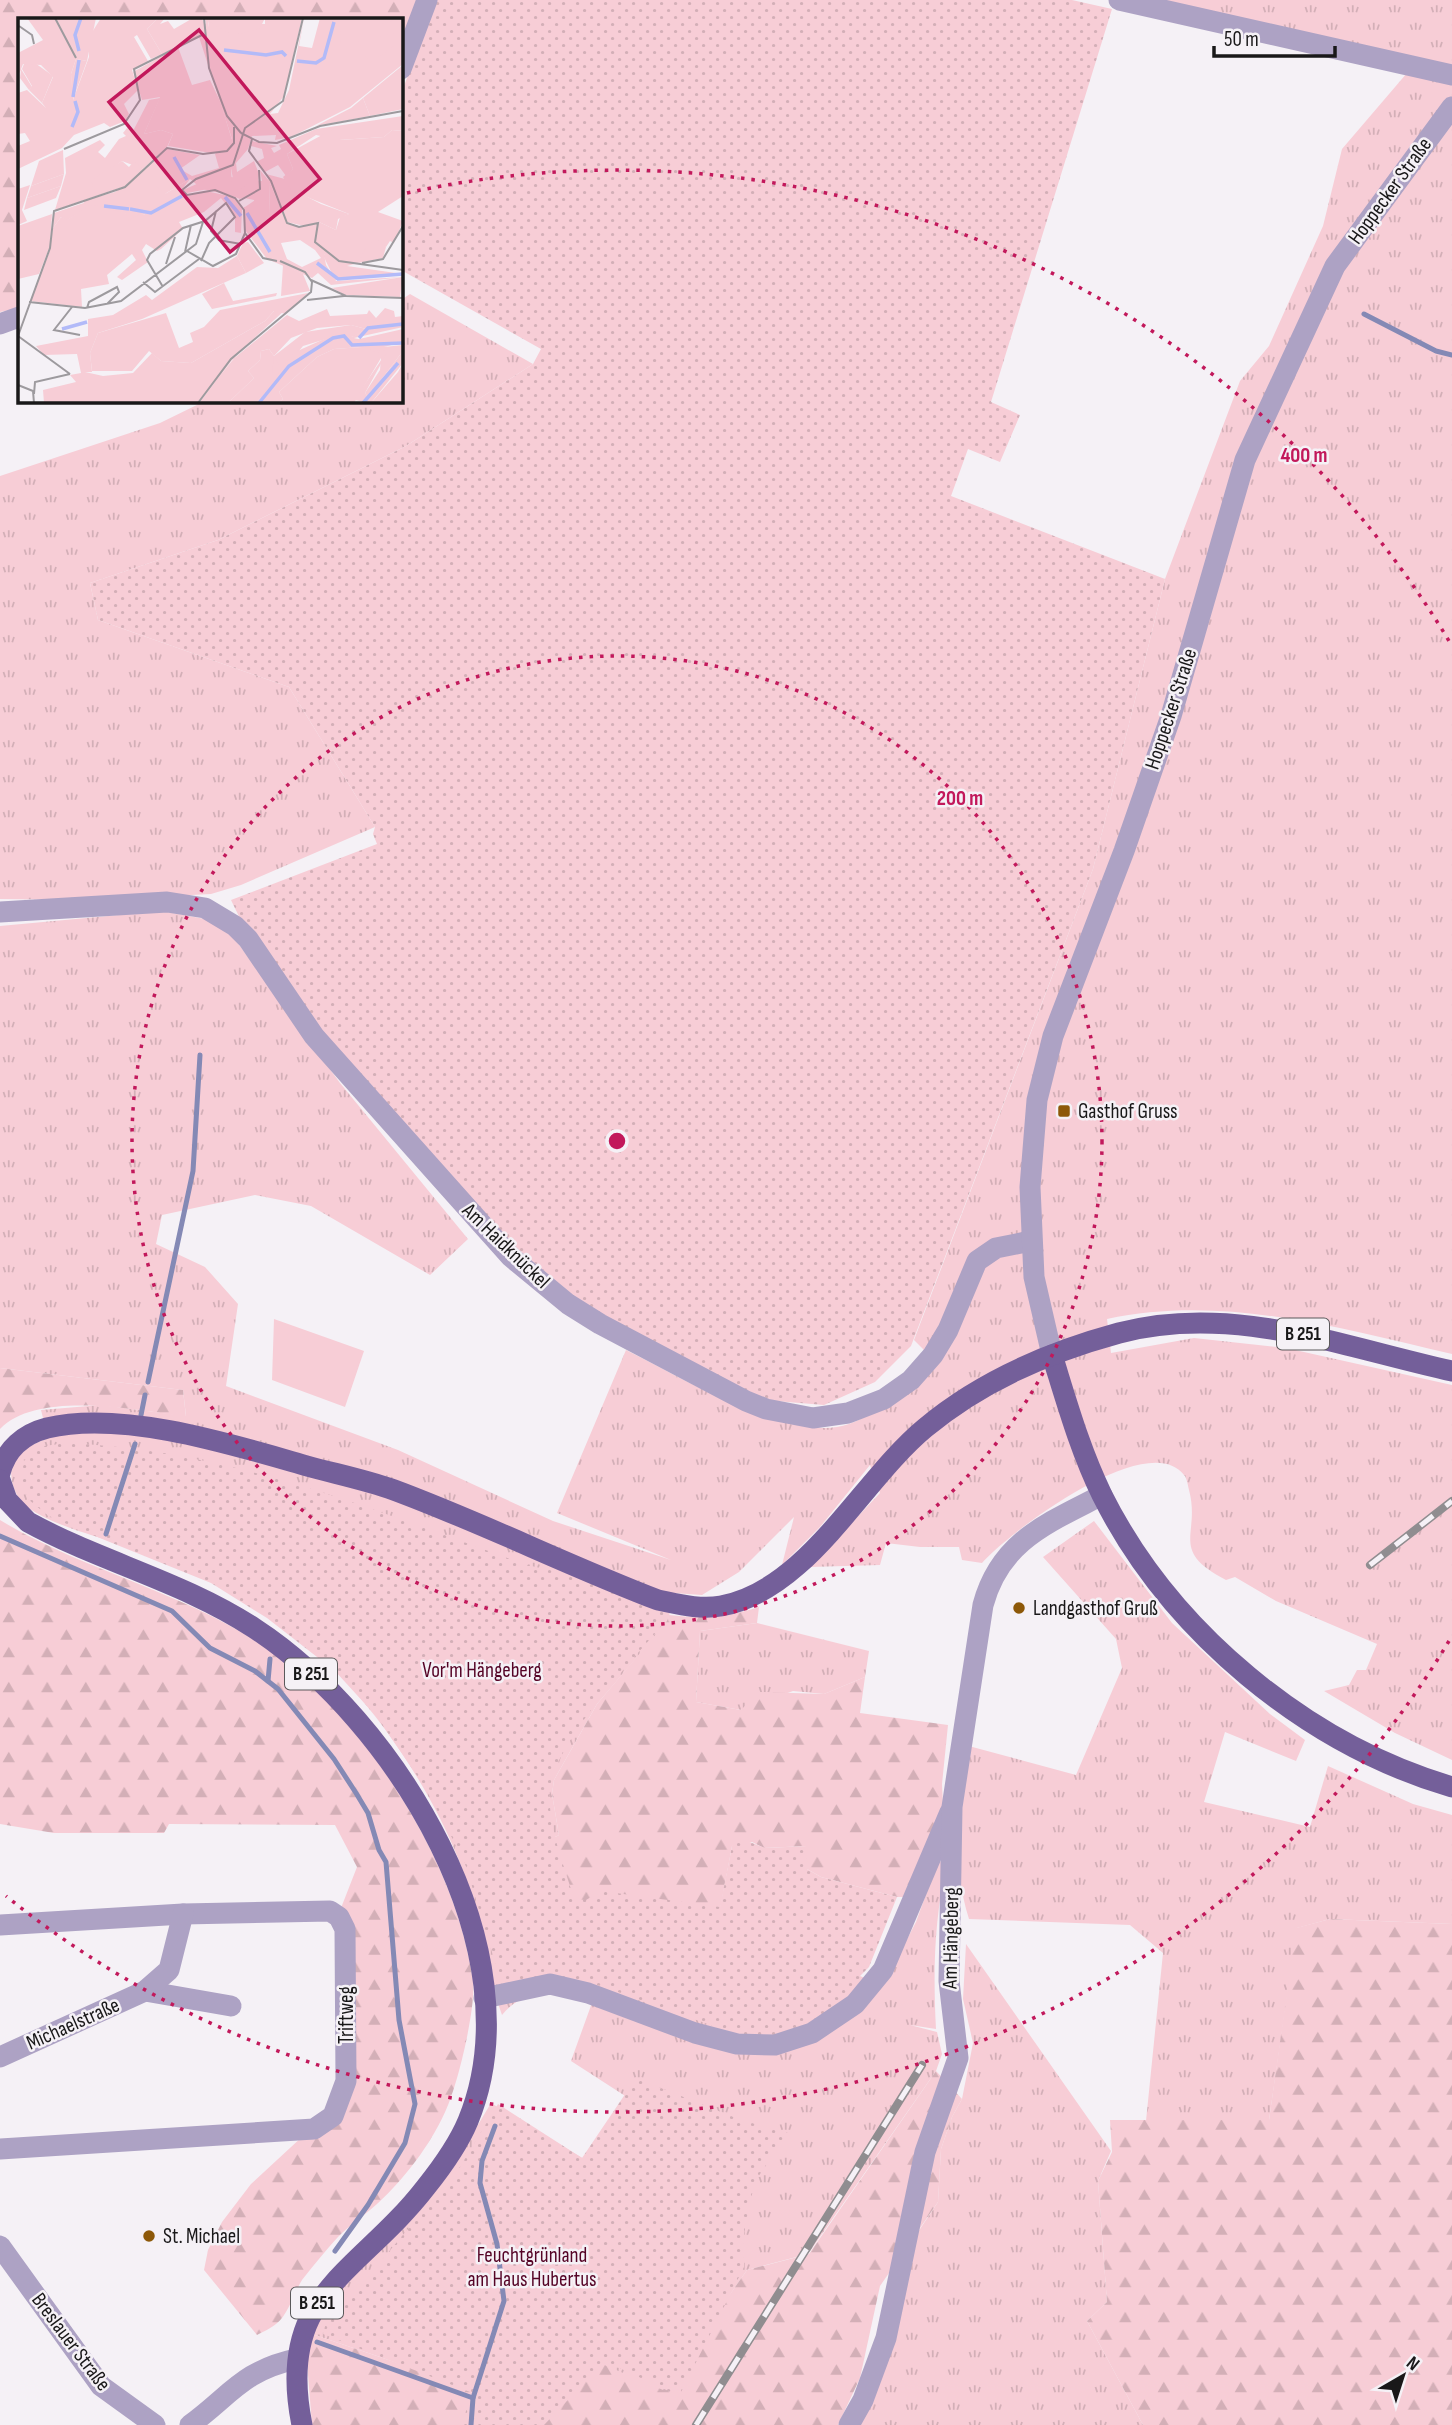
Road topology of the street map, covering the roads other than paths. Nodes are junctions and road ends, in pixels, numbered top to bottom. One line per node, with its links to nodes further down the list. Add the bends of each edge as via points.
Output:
1 (427, 0): 3 (street)
2 (1119, 0): 4 (street)
3 (402, 66)
4 (1452, 75)
5 (1452, 107): 9 (street, Hoppecker Straße, via 1335,267 1245,460 1171,716 1047,1055 1035,1122)
6 (18, 317): 7 (street)
7 (0, 324)
8 (0, 912): 9 (street, Am Haidknückel, via 167,902 190,903 219,915 248,939 314,1036 511,1256 568,1304 620,1337 766,1409 802,1417 830,1416 865,1408 897,1391 925,1367 940,1346 977,1261 996,1248)
9 (1031, 1241): 10 (street, Hoppecker Straße)
10 (1052, 1355): 11 (main road, B 251, via 1121,1332 1219,1324 1323,1337); 12 (main road, B 251, via 992,1382 944,1413 906,1445 788,1572 751,1595 718,1606 658,1600 393,1490 237,1446 147,1428 90,1425 45,1429 15,1445); 14 (main road, via 1075,1433)
11 (1452, 1371)
12 (0, 1473)
13 (0, 1480): 20 (main road, B 251, via 7,1500 27,1521 213,1603 277,1645 335,1699 400,1775 436,1838 469,1920)
14 (1102, 1495): 15 (main road, via 1171,1598 1240,1668 1350,1744); 16 (street, Am Hängeberg, via 1014,1547 994,1574 983,1605)
15 (1452, 1787)
16 (952, 1807): 20 (street, via 883,1970 855,2004 812,2033 775,2045 737,2044 550,1984); 29 (street, Am Hängeberg, via 949,1981 958,2058 925,2152 881,2354)
17 (183, 1914): 18 (street, Triftweg); 19 (street, Michaelstraße, via 169,1970); 23 (street, Triftweg, via 317,1910 330,1911 343,1922 346,2081 333,2116 304,2131)
18 (0, 1925)
19 (145, 1991): 21 (street, Michaelstraße); 22 (street, Michaelstraße)
20 (484, 1998): 25 (main road, B 251, via 485,2050 467,2123 425,2189 314,2307 302,2330)
21 (231, 2006)
22 (0, 2057)
23 (0, 2149)
24 (0, 2246): 26 (street, Breslauer Straße, via 101,2386)
25 (296, 2359): 27 (street, via 251,2374); 28 (main road, B 251)
26 (155, 2425)
27 (190, 2425)
28 (302, 2425)
29 (849, 2425)

